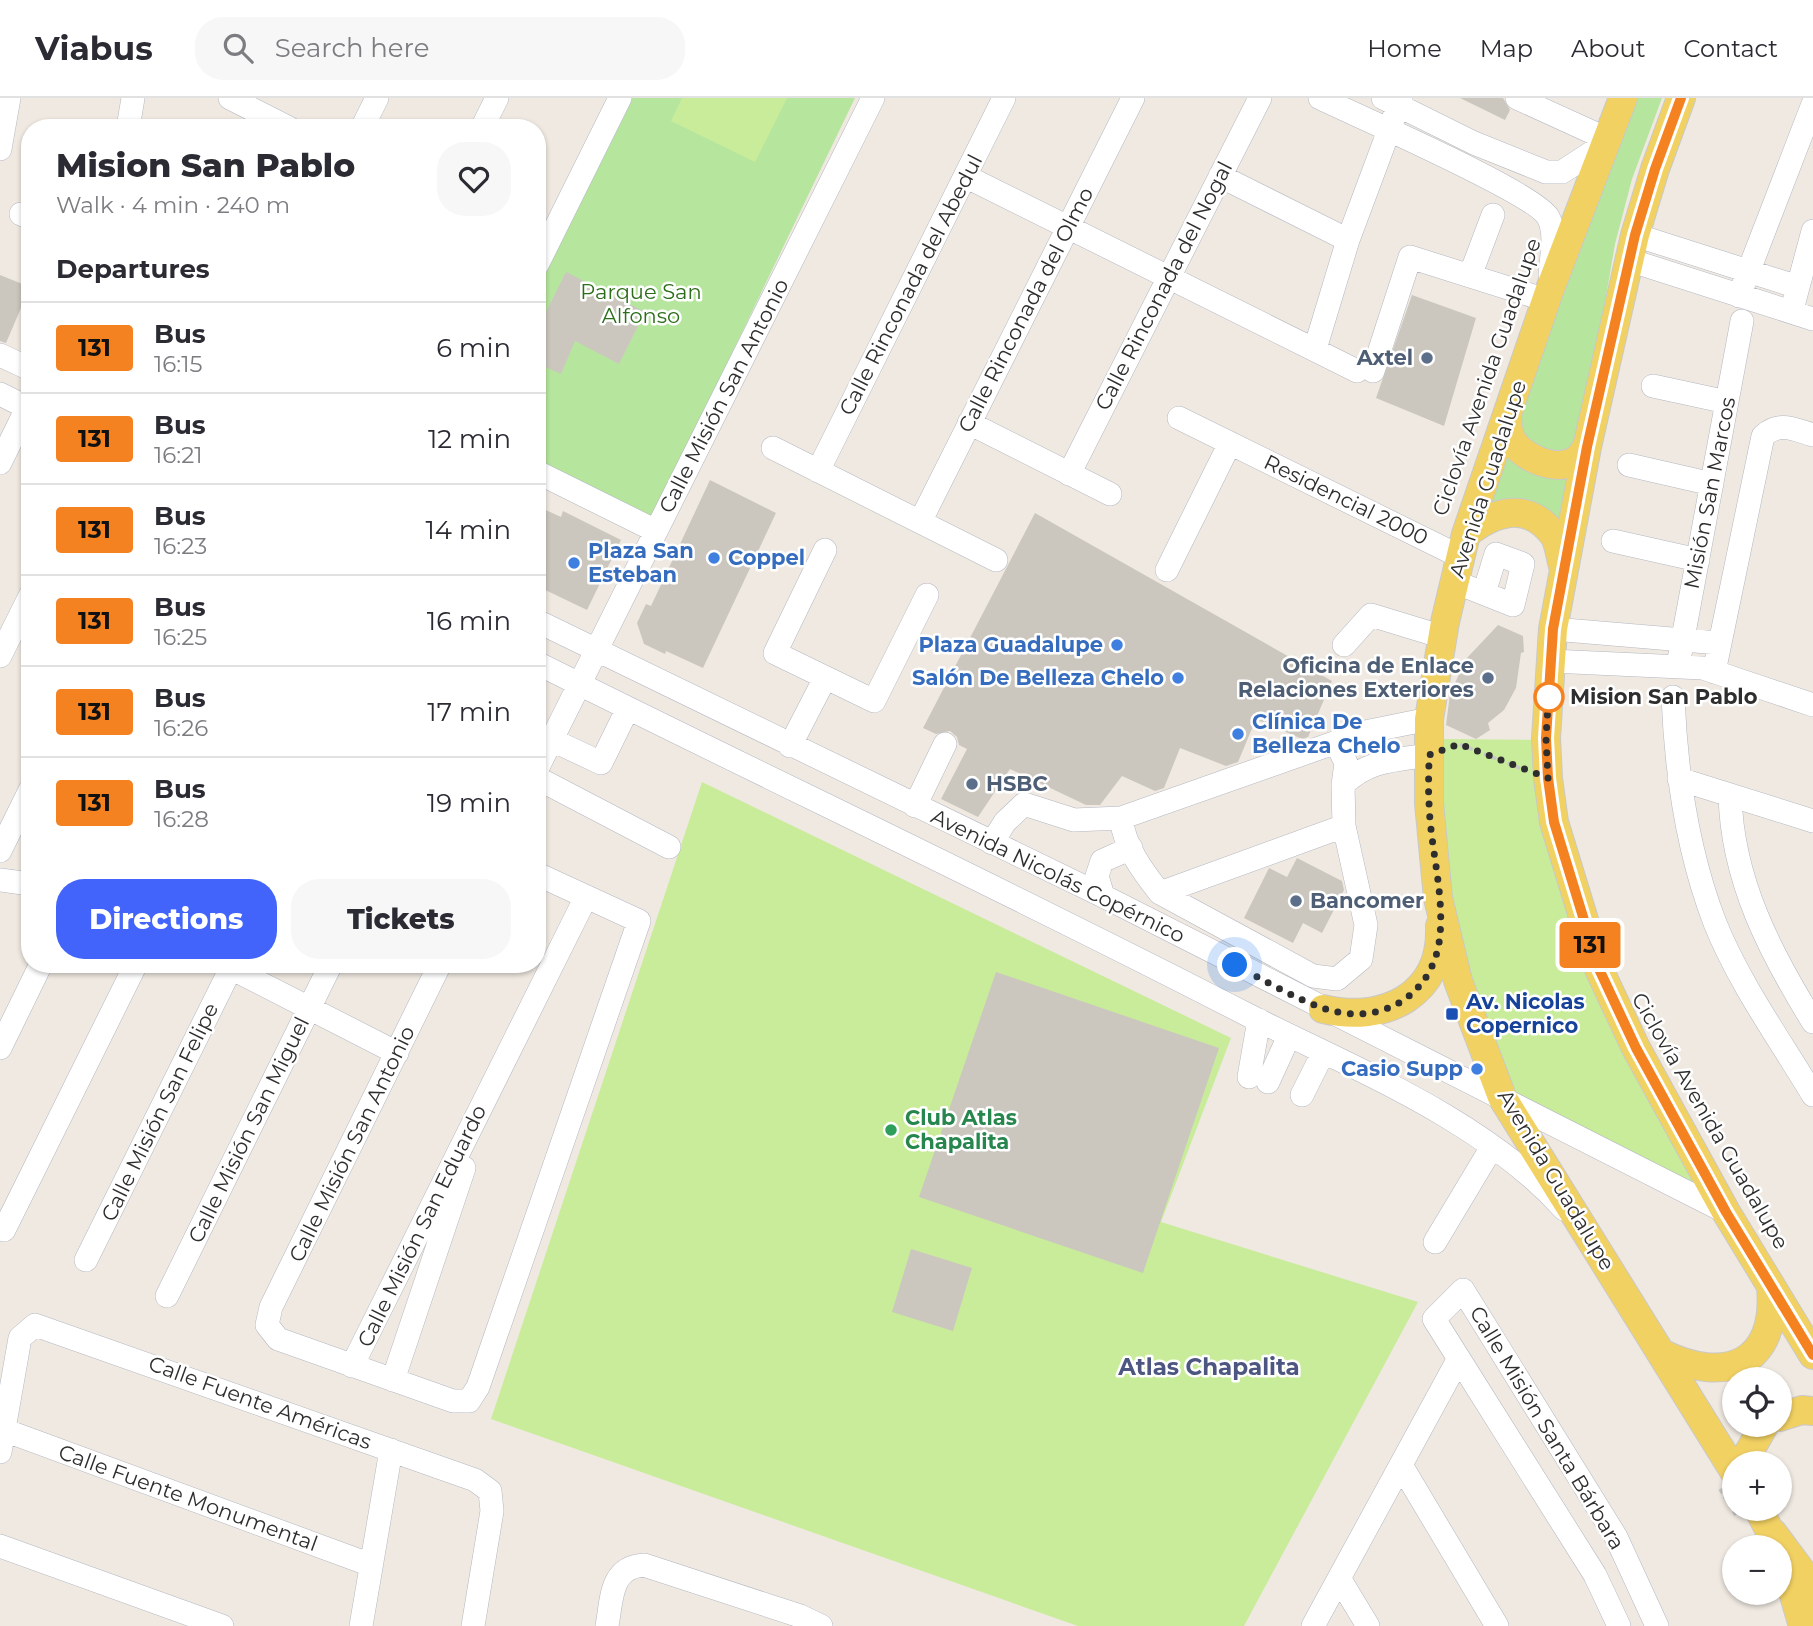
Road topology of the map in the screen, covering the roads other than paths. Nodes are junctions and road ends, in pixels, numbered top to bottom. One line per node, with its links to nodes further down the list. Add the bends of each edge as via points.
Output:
1 (9, 98): 24 (street)
2 (133, 98): 17 (street)
3 (230, 98): 18 (street)
4 (377, 98): 19 (street)
5 (497, 98): 20 (street)
6 (620, 98): 32 (street)
7 (873, 98): 65 (street, Calle Misión San Antonio)
8 (1004, 98): 26 (street, Calle Rinconada del Abedul)
9 (1133, 98): 29 (street, Calle Rinconada del Olmo)
10 (1260, 98): 27 (street, Calle Rinconada del Nogal)
11 (1320, 98): 21 (street)
12 (1623, 98): 22 (main road, Avenida Guadalupe)
13 (1681, 98): 33 (main road)
14 (1517, 99): 22 (street)
15 (1394, 101): 21 (street); 23 (street)
16 (1813, 104): 34 (street)
17 (130, 119)
18 (271, 119)
19 (366, 119)
20 (486, 119)
21 (1388, 130): 25 (street); 31 (street)
22 (1606, 141): 23 (street, via 1570,168 1553,173); 38 (main road, Avenida Guadalupe)
23 (1474, 143): 25 (street)
24 (0, 149)
25 (1463, 166): 38 (street, via 1544,211 1553,231)
26 (965, 176): 29 (street); 59 (street, Calle Rinconada del Abedul)
27 (1220, 176): 31 (street); 36 (street, Calle Rinconada del Nogal)
28 (1493, 215): 35 (street)
29 (1067, 226): 36 (street); 52 (street, Calle Rinconada del Olmo)
30 (1813, 231): 37 (street)
31 (1348, 240): 42 (street)
32 (546, 247)
33 (1632, 248): 34 (street); 39 (street); 55 (main road)
34 (1749, 272): 37 (street); 39 (street)
35 (1471, 276): 38 (street); 42 (street, via 1410,257 1365,371)
36 (1169, 277): 42 (street); 60 (street, Calle Rinconada del Nogal)
37 (1798, 287): 40 (street)
38 (1548, 294): 50 (main road, Avenida Guadalupe)
39 (1739, 296): 40 (street)
40 (1802, 316)
41 (1742, 321): 47 (street, Misión San Marcos)
42 (1315, 349)
43 (0, 355): 44 (street)
44 (21, 365)
45 (1653, 386): 47 (street)
46 (0, 394): 48 (street)
47 (1727, 402): 62 (street, Misión San Marcos)
48 (21, 404)
49 (1180, 418): 54 (street, Residencial 2000)
50 (1507, 418): 55 (main road, via 1511,439 1524,454 1537,460 1576,461); 68 (main road, Avenida Guadalupe)
51 (21, 422): 57 (street)
52 (969, 423): 60 (street); 64 (street, Calle Rinconada del Olmo)
53 (1813, 435): 80 (street, Misión San Marcos, via 1782,426 1763,436)
54 (1230, 443): 68 (street, Residencial 2000); 72 (street)
55 (1587, 447): 71 (main road)
56 (773, 449): 59 (street)
57 (0, 463)
58 (1629, 465): 62 (street)
59 (818, 471): 64 (street)
60 (1069, 474): 63 (street)
61 (546, 476): 65 (street)
62 (1712, 484): 70 (street, Misión San Marcos)
63 (1110, 494)
64 (920, 522): 69 (street)
65 (656, 531): 82 (street, Calle Misión San Antonio)
66 (1613, 541): 70 (street)
67 (825, 550): 88 (street, via 775,653)
68 (1461, 558): 71 (main road, via 1486,518 1523,514 1539,521 1554,536); 73 (street, Residencial 2000); 78 (main road, Avenida Guadalupe)
69 (996, 560)
70 (1698, 560): 79 (street, Misión San Marcos)
71 (1564, 569): 77 (main road)
72 (1167, 570)
73 (1484, 593)
74 (927, 595): 88 (street, via 874,701)
75 (21, 614): 83 (street)
76 (546, 625): 82 (street, Avenida Nicolás Copérnico)
77 (1553, 629): 79 (street); 84 (main road)
78 (1443, 637): 81 (street, via 1371,615); 93 (main road, Avenida Guadalupe)
79 (1683, 640): 80 (street); 85 (street, Misión San Marcos)
80 (1720, 643): 87 (street, Misión San Marcos)
81 (1344, 645)
82 (597, 650): 89 (street, Calle Misión San Antonio); 97 (street, Avenida Nicolás Copérnico)
83 (0, 656)
84 (1551, 660): 85 (street); 141 (main road, via 1546,738 1554,822 1599,969 1636,1048)
85 (1678, 665): 87 (street)
86 (546, 667): 89 (street, Avenida Nicolás Copérnico)
87 (1714, 672): 91 (street)
88 (825, 678): 97 (street)
89 (580, 684): 92 (street, Avenida Nicolás Copérnico); 94 (street, Calle Misión San Antonio)
90 (1673, 697): 100 (street)
91 (1813, 705)
92 (628, 708): 94 (street, via 601,763); 127 (street, Avenida Nicolás Copérnico)
93 (1429, 719): 95 (street); 99 (main road, Avenida Guadalupe)
94 (552, 740): 98 (street, Calle Misión San Antonio)
95 (1336, 743): 102 (street, via 1346,763); 106 (street)
96 (946, 744): 104 (street)
97 (790, 746): 104 (street, Avenida Nicolás Copérnico)
98 (546, 752)
99 (1429, 755): 102 (street, via 1374,763 1355,772); 119 (main road, Avenida Guadalupe)
100 (1679, 779): 103 (street); 138 (street, via 1715,923)
101 (546, 783): 110 (street)
102 (1343, 785): 108 (street)
103 (1730, 795): 107 (street); 131 (street, via 1735,846 1755,913 1777,963)
104 (915, 806): 109 (street, Avenida Nicolás Copérnico)
105 (21, 808): 112 (street)
106 (1121, 818): 109 (street, via 1074,820 1024,804); 111 (street)
107 (1813, 821)
108 (1344, 826): 116 (street); 116 (street, via 1366,925 1361,959 1337,979 1313,976)
109 (992, 843): 117 (street, Avenida Nicolás Copérnico)
110 (669, 847)
111 (1131, 848): 116 (street); 117 (street, via 1102,861 1097,876)
112 (0, 851)
113 (546, 878): 118 (street)
114 (0, 880): 115 (street)
115 (21, 883)
116 (1160, 893)
117 (1103, 896): 120 (street, Avenida Nicolás Copérnico)
118 (586, 897): 136 (street, Calle Misión San Eduardo); 152 (street, via 639,921 478,1387 469,1401 453,1401)
119 (1438, 898): 129 (main road, via 1438,948 1414,994 1374,1013); 139 (main road, Avenida Guadalupe, via 1458,981)
120 (1235, 965): 127 (street, via 1235,975 1228,983); 129 (street, Avenida Nicolás Copérnico)
121 (37, 973): 133 (street)
122 (132, 973): 142 (street)
123 (226, 973): 145 (street, Calle Misión San Felipe)
124 (242, 973): 128 (street)
125 (326, 973): 128 (street, Calle Misión San Miguel)
126 (436, 973): 134 (street, Calle Misión San Antonio)
127 (1200, 990): 130 (street, Avenida Nicolás Copérnico)
128 (309, 1008): 134 (street); 147 (street, Calle Misión San Miguel)
129 (1324, 1009): 139 (street, Avenida Nicolás Copérnico)
130 (1259, 1020): 132 (street, Avenida Nicolás Copérnico); 132 (street, via 1258,1080)
131 (1813, 1023)
132 (1289, 1036): 135 (street, Avenida Nicolás Copérnico)
133 (0, 1048)
134 (397, 1053): 151 (street, Calle Misión San Antonio, via 271,1307 267,1325 278,1339)
135 (1323, 1053): 137 (street); 140 (street, Avenida Nicolás Copérnico)
136 (492, 1085): 151 (street, Calle Misión San Eduardo); 152 (street, Calle Misión San Eduardo)
137 (1302, 1095)
138 (1813, 1095)
139 (1502, 1097): 141 (street, Avenida Nicolás Copérnico); 143 (main road, Avenida Guadalupe)
140 (1492, 1147): 143 (street, Avenida Nicolás Copérnico, via 1553,1197); 144 (street)
141 (1726, 1212): 146 (main road)
142 (4, 1230)
143 (1592, 1240): 148 (main road, Avenida Guadalupe)
144 (1436, 1242)
145 (86, 1260)
146 (1772, 1287): 148 (main road, via 1767,1331 1760,1346 1742,1362 1703,1369); 149 (main road)
147 (167, 1296)
148 (1661, 1353): 158 (main road, Avenida Guadalupe)
149 (1813, 1355)
150 (1458, 1360): 157 (street); 162 (street, Calle Misión Santa Bárbara, via 1434,1320 1463,1290); 165 (street, Calle Misión Santa Bárbara)
151 (352, 1366): 152 (street)
152 (393, 1380)
153 (1813, 1411): 154 (main road)
154 (1792, 1413)
155 (2, 1441): 156 (street, Calle Fuente Américas, via 20,1338 36,1325); 164 (street, Calle Fuente Monumental)
156 (391, 1450): 164 (street); 171 (street, Calle Fuente Américas, via 475,1480 490,1491 492,1511)
157 (1401, 1465): 166 (street); 176 (street)
158 (1722, 1470)
159 (1755, 1521): 160 (main road)
160 (1768, 1535)
161 (0, 1546): 169 (street)
162 (1625, 1557): 165 (street); 178 (street, Calle Misión Santa Bárbara)
163 (1792, 1561): 168 (main road, via 1802,1572)
164 (371, 1565): 170 (street)
165 (1595, 1575): 177 (street, Calle Misión Santa Bárbara)
166 (1339, 1578): 174 (street); 175 (street)
167 (1792, 1591): 179 (main road)
168 (1813, 1604)
169 (222, 1626)
170 (361, 1626)
171 (473, 1626)
172 (607, 1626): 173 (street, via 615,1580 633,1566 644,1565)
173 (820, 1626)
174 (1313, 1626)
175 (1368, 1626)
176 (1497, 1626)
177 (1619, 1626)
178 (1657, 1626)
179 (1803, 1626)

